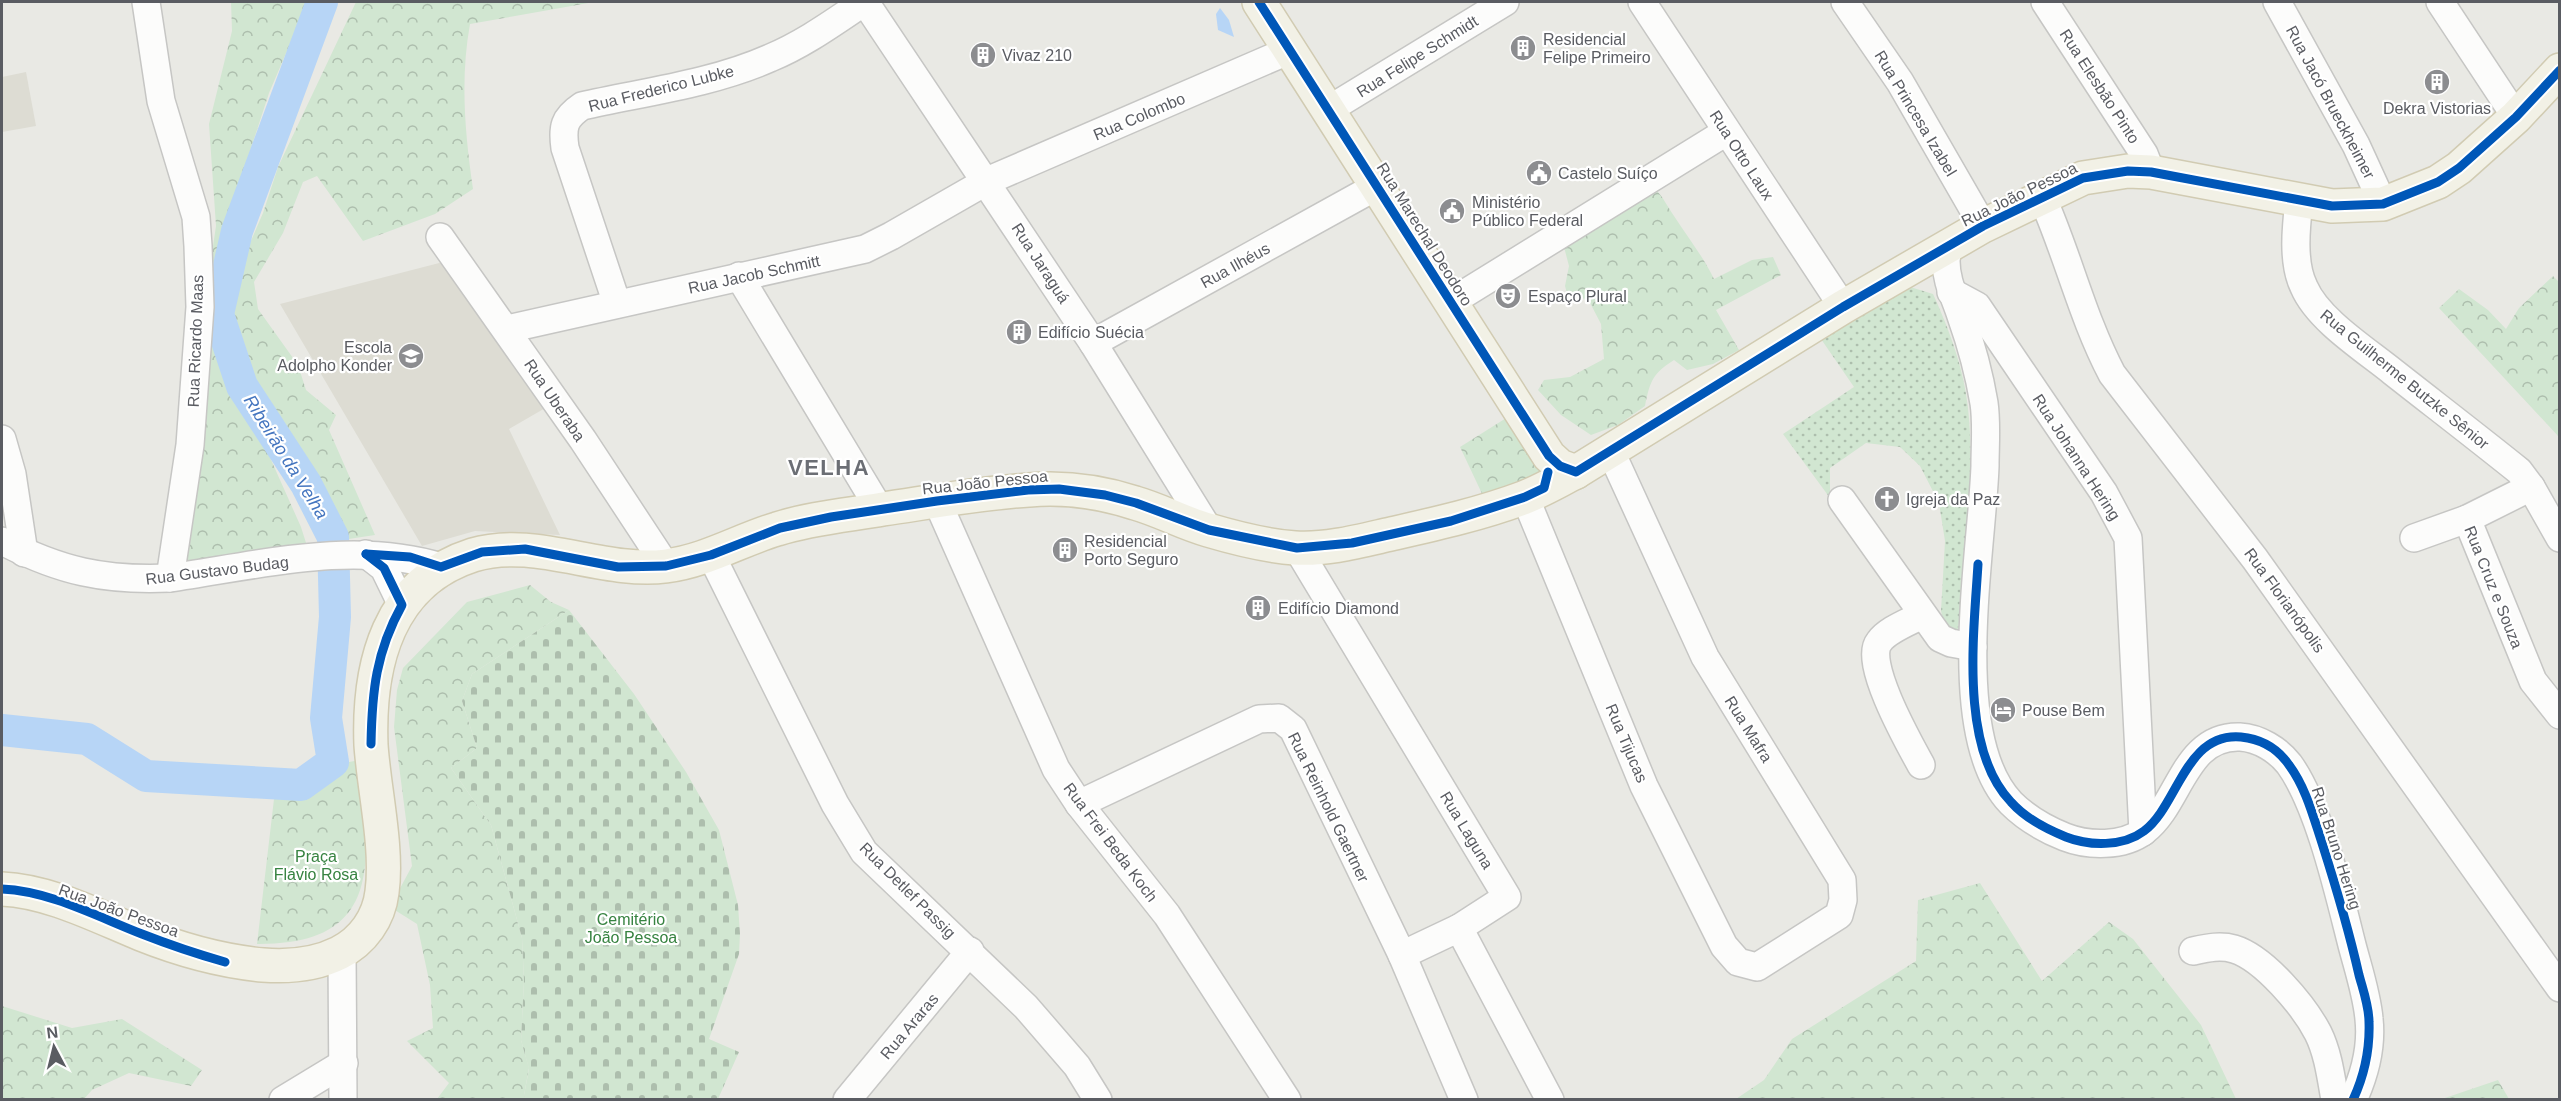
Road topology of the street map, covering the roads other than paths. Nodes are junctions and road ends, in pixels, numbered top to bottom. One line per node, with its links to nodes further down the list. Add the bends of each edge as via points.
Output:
1 (146, 2): 49 (street, Rua Ricardo Maas, via 161,101 196,217 198,256 200,307 190,445)
2 (865, 2): 16 (street, Rua Jaraguá); 28 (street, Rua Frederico Lubke, via 806,40 731,73 582,106 568,116 562,130 565,148)
3 (1259, 2): 10 (main road, Rua Marechal Deodoro)
4 (1505, 2): 12 (street, Rua Felipe Schmidt)
5 (1642, 2): 14 (street, Rua Otto Laux)
6 (1845, 2): 21 (street, Rua Princesa Izabel, via 1900,82)
7 (2045, 2): 15 (street, Rua Elesbão Pinto, via 2144,154)
8 (2277, 2): 20 (street, Rua Jacó Brueckheimer, via 2356,145)
9 (2440, 2): 13 (street)
10 (1290, 50): 12 (main road, Rua Marechal Deodoro); 16 (street, Rua Colombo)
11 (2559, 73): 13 (main road, Rua João Pessoa)
12 (1328, 110): 17 (main road, Rua Marechal Deodoro)
13 (2516, 117): 20 (main road, Rua João Pessoa, via 2438,182)
14 (1726, 132): 27 (street); 29 (street, Rua Otto Laux)
15 (2151, 172): 18 (main road, Rua João Pessoa, via 2082,178); 19 (main road, Rua João Pessoa)
16 (987, 181): 24 (street, Rua Jacob Schmitt, via 865,249); 31 (street, Rua Jaraguá)
17 (1377, 186): 27 (main road, Rua Marechal Deodoro); 31 (street, Rua Ilhéus)
18 (2042, 197): 21 (main road, Rua João Pessoa); 63 (street, Rua Florianópolis, via 2098,348 2112,374 2255,559)
19 (2299, 201): 20 (main road, Rua João Pessoa, via 2356,207); 35 (street, Rua Guilherme Butzke Sênior, via 2298,266 2313,303 2349,337 2519,471)
20 (2383, 204)
21 (1983, 226): 23 (main road, Rua João Pessoa)
22 (440, 237): 30 (street, Rua Uberaba)
23 (1952, 243): 25 (main road, Rua João Pessoa); 26 (street, via 1946,260)
24 (740, 276): 28 (street, Rua Jacob Schmitt); 39 (street)
25 (1891, 279): 26 (street, via 1926,279); 29 (main road, Rua João Pessoa)
26 (1950, 289): 51 (street, via 1975,362 1984,404 1984,485); 55 (street, Rua Johanna Hering, via 1977,306 2104,493 2128,538)
27 (1451, 303): 34 (main road, Rua Marechal Deodoro)
28 (616, 304): 30 (street, Rua Jacob Schmitt)
29 (1843, 307): 33 (main road, Rua João Pessoa)
30 (507, 329): 47 (street, Rua Uberaba)
31 (1093, 343): 41 (street, Rua Jaraguá)
32 (2, 439): 44 (street, via 12,474)
33 (1611, 452): 34 (main road, Rua João Pessoa); 62 (street, Rua Mafra, via 1705,657 1842,880 1839,915)
34 (1563, 464): 36 (main road, Rua João Pessoa)
35 (2531, 487): 40 (street, Rua Cruz e Souza); 43 (street, Rua Guilherme Butzke Sênior)
36 (1535, 493): 45 (main road, Rua João Pessoa, via 1451,521 1352,543); 62 (street, Rua Tijucas, via 1644,786 1724,946 1738,962)
37 (1842, 500): 50 (street)
38 (937, 501): 39 (main road, Rua João Pessoa); 41 (main road, Rua João Pessoa, via 1059,489 1136,503); 54 (street, Rua Frei Beda Koch, via 1056,769)
39 (880, 510): 46 (main road, Rua João Pessoa, via 780,528)
40 (2467, 519): 42 (street); 52 (street, Rua Cruz e Souza, via 2533,681)
41 (1209, 530): 45 (main road, Rua João Pessoa)
42 (2414, 538)
43 (2559, 538)
44 (13, 547): 49 (street, Rua Gustavo Budag, via 77,573)
45 (1297, 548): 57 (street, Rua Laguna, via 1508,897)
46 (711, 555): 47 (main road, Rua João Pessoa); 58 (street, Rua Detlef Passig, via 835,804 864,852)
47 (666, 566): 48 (main road, Rua João Pessoa, via 618,567 525,549 482,552)
48 (398, 572): 49 (street, Rua Gustavo Budag, via 300,560); 60 (main road, Rua João Pessoa, via 372,694 371,744 383,890 376,915 362,937)
49 (170, 578)
50 (1922, 615): 51 (street, via 1940,638); 53 (street, via 1880,640 1874,649 1888,696)
51 (1973, 647): 55 (street, via 1982,746 1994,778 2010,802 2049,830 2088,844 2113,843)
52 (2559, 715)
53 (1921, 765)
54 (1079, 804): 61 (street, Rua Reinhold Gaertner, via 1259,719 1279,718 1293,729); 69 (street, Rua Frei Beda Koch, via 1167,915)
55 (2143, 832): 73 (street, Rua Bruno Hering, via 2156,819 2189,764 2205,748 2240,737 2260,741 2278,752 2289,765 2307,799 2338,893 2369,1018 2369,1053)
56 (2, 889): 60 (main road, Rua João Pessoa, via 81,909 225,962 288,967 318,962)
57 (1459, 928): 61 (street); 71 (street)
58 (970, 951): 67 (street, Rua Araras); 68 (street, Rua Detlef Passig, via 1077,1066)
59 (2193, 951): 72 (street, via 2214,947 2234,950 2276,979 2318,1033)
60 (342, 952): 64 (street)
61 (1402, 956): 70 (street, Rua Reinhold Gaertner)
62 (1756, 967)
63 (2559, 988)
64 (344, 1063): 65 (street); 66 (street)
65 (283, 1100)
66 (343, 1100)
67 (847, 1100)
68 (1098, 1100)
69 (1287, 1100)
70 (1464, 1100)
71 (1550, 1100)
72 (2335, 1100)
73 (2353, 1100)

